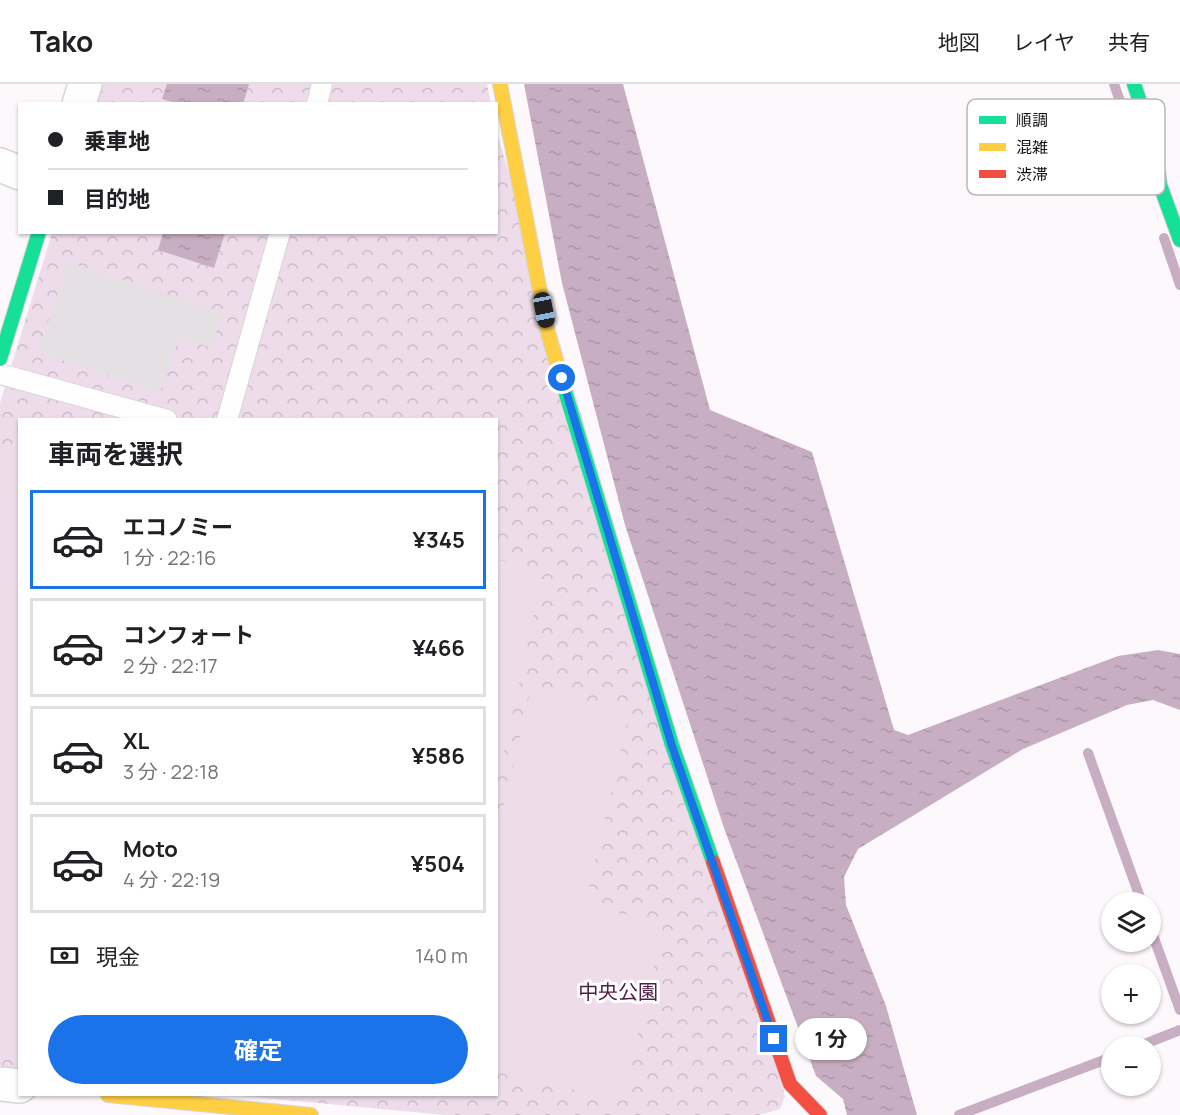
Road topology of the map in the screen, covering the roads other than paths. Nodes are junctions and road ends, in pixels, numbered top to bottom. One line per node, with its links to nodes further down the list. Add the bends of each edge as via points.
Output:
1 (85, 84): 6 (street)
2 (322, 84): 7 (lane)
3 (500, 84): 21 (street, via 548,333 672,746 790,1084)
4 (1134, 84): 5 (street)
5 (1139, 99)
6 (80, 102)
7 (318, 102)
8 (0, 165): 9 (street)
9 (18, 172)
10 (1164, 195): 13 (street)
11 (38, 234): 14 (street)
12 (279, 234): 17 (lane)
13 (1180, 240)
14 (0, 359)
15 (0, 374): 16 (lane)
16 (160, 418)
17 (228, 418)
18 (0, 1084): 19 (street)
19 (18, 1086)
20 (118, 1096): 22 (street)
21 (813, 1114)
22 (311, 1115)

